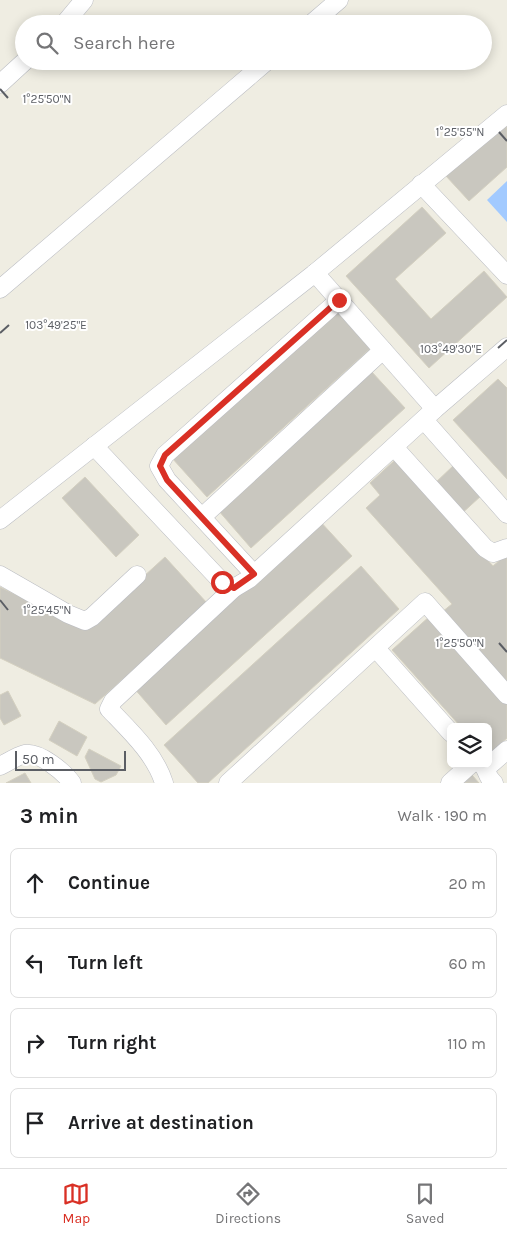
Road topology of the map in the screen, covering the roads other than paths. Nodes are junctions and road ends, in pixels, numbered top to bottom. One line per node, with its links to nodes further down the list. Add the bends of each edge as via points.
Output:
1 (84, 0): 3 (street)
2 (339, 0): 4 (street)
3 (72, 15)
4 (322, 15)
5 (15, 70): 7 (street)
6 (256, 70): 12 (street)
7 (0, 84)
8 (507, 114): 9 (street)
9 (421, 184): 10 (street); 11 (street)
10 (315, 273): 13 (street); 17 (street)
11 (507, 275)
12 (0, 289)
13 (339, 300): 15 (street); 20 (street, via 165,455 160,466 167,480)
14 (507, 347): 16 (street)
15 (383, 350): 16 (street); 20 (street)
16 (429, 414): 18 (street); 19 (street)
17 (94, 446): 21 (street); 26 (street, via 222,582)
18 (394, 447): 22 (street, via 485,548 493,553); 23 (street)
19 (507, 514)
20 (202, 517): 23 (street)
21 (0, 520)
22 (507, 548)
23 (254, 574): 26 (street)
24 (0, 575): 25 (street, via 85,621)
25 (137, 575)
26 (234, 588): 36 (street, via 108,709 160,769)
27 (378, 647): 28 (street, via 425,602); 29 (street); 37 (street)
28 (507, 695)
29 (447, 728)
30 (507, 750): 31 (street)
31 (492, 763)
32 (0, 766): 35 (street, via 25,754 35,755 62,771)
33 (474, 768): 38 (street)
34 (481, 768): 39 (street)
35 (72, 783)
36 (164, 783)
37 (228, 783)
38 (450, 783)
39 (494, 783)

